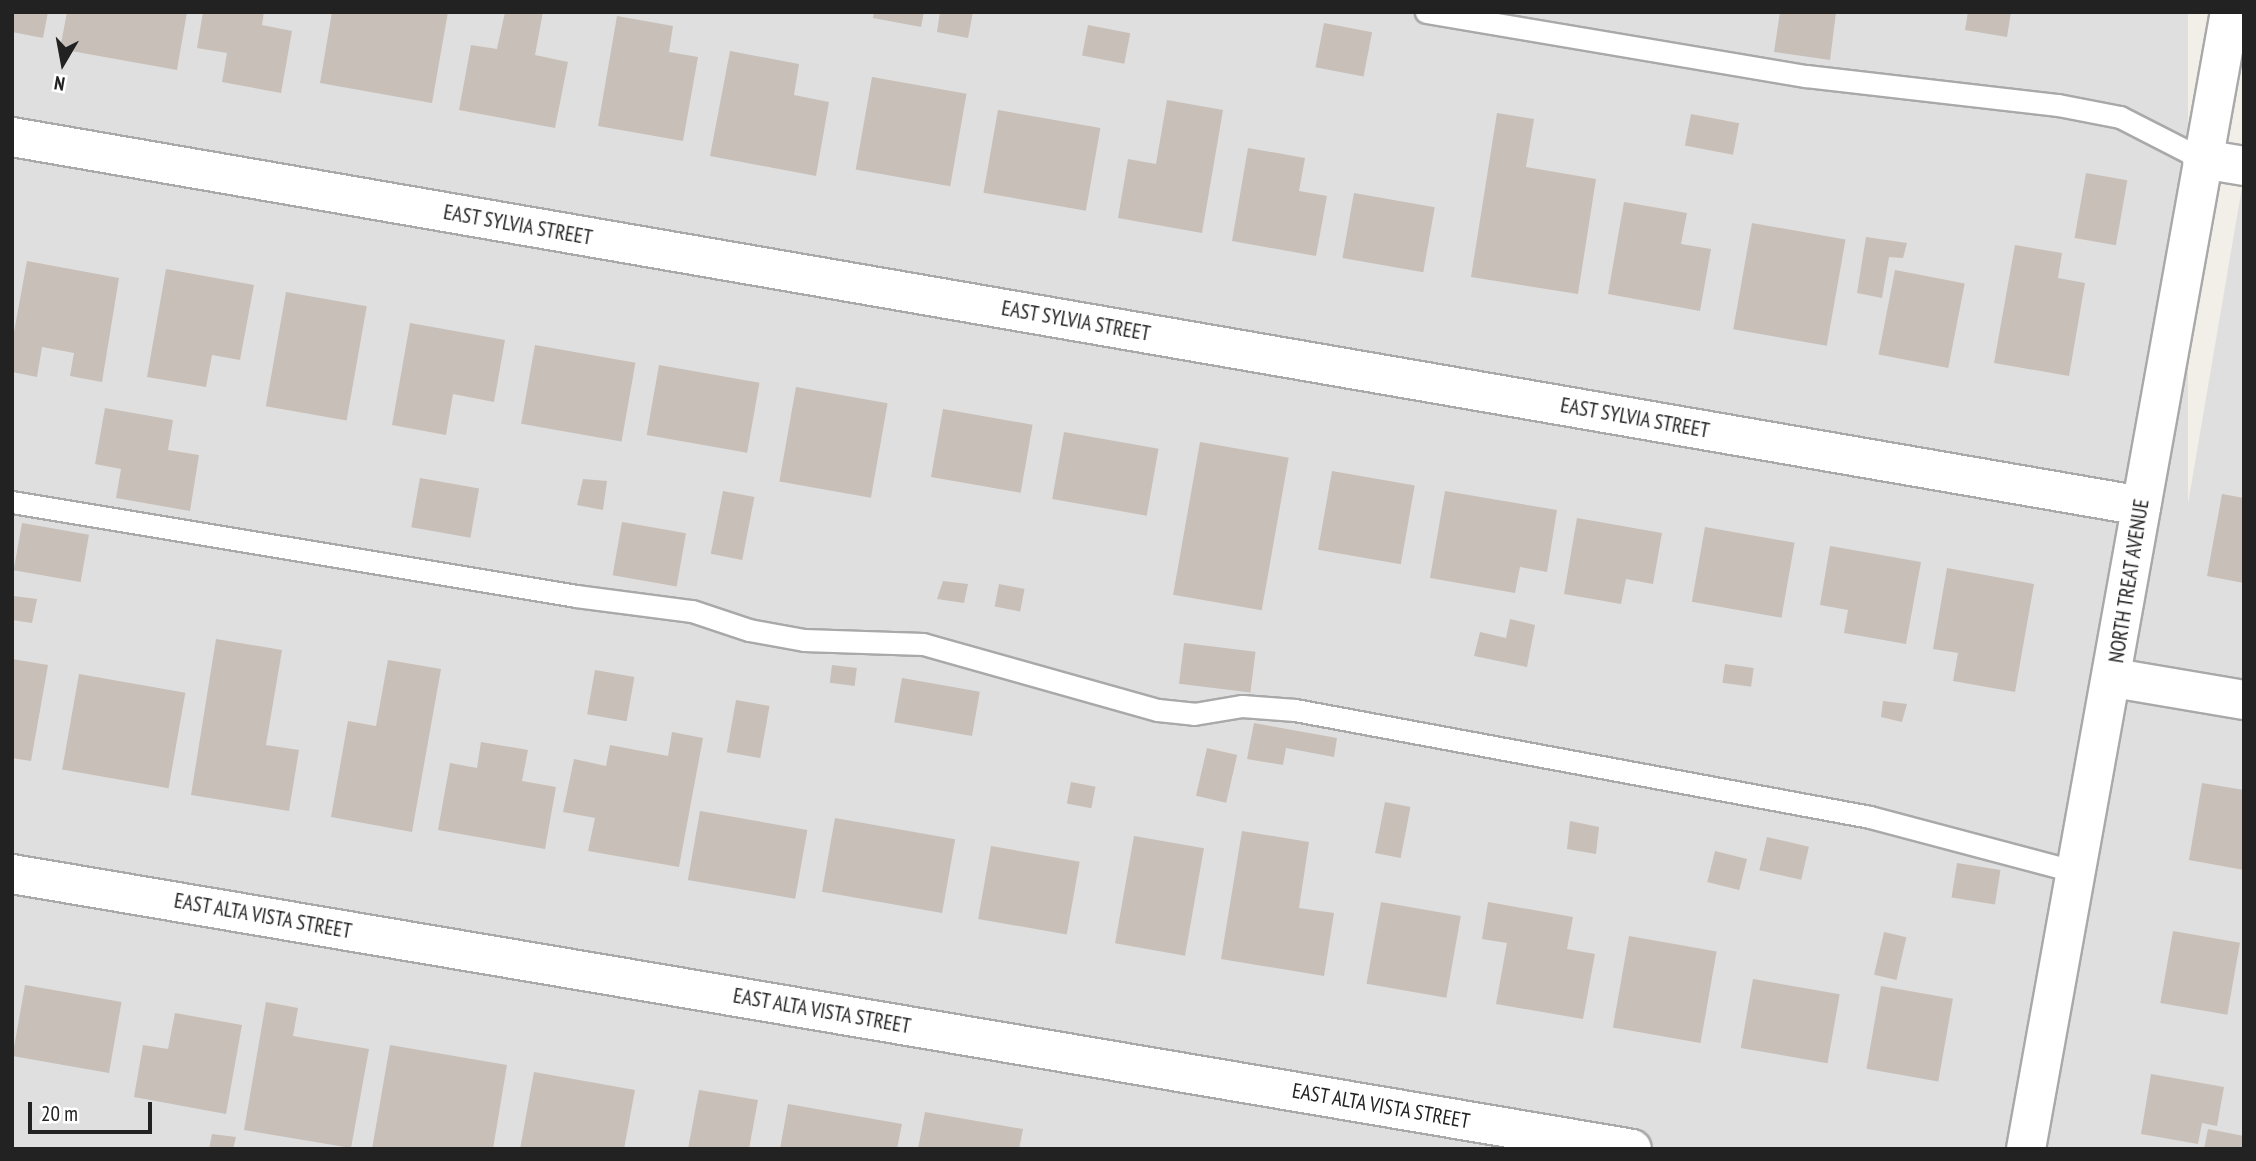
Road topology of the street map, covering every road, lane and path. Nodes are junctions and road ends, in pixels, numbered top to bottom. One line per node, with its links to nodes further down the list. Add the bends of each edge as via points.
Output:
1 (1426, 12): 4 (lane, via 1806,76 2057,105 2120,117)
2 (2230, 12): 4 (street, NORTH TREAT AVENUE)
3 (12, 137): 7 (street, EAST SYLVIA STREET)
4 (2202, 159): 5 (street); 7 (street, NORTH TREAT AVENUE)
5 (2244, 166)
6 (12, 502): 10 (lane, via 576,596 692,611 749,630 804,639 923,644 1158,710 1194,714 1242,706 1295,710 1870,817)
7 (2141, 506): 8 (street, NORTH TREAT AVENUE)
8 (2114, 678): 9 (street); 10 (street, NORTH TREAT AVENUE)
9 (2244, 700)
10 (2077, 872): 13 (street, NORTH TREAT AVENUE)
11 (12, 874): 12 (street, EAST ALTA VISTA STREET)
12 (1632, 1149)
13 (2026, 1149)

